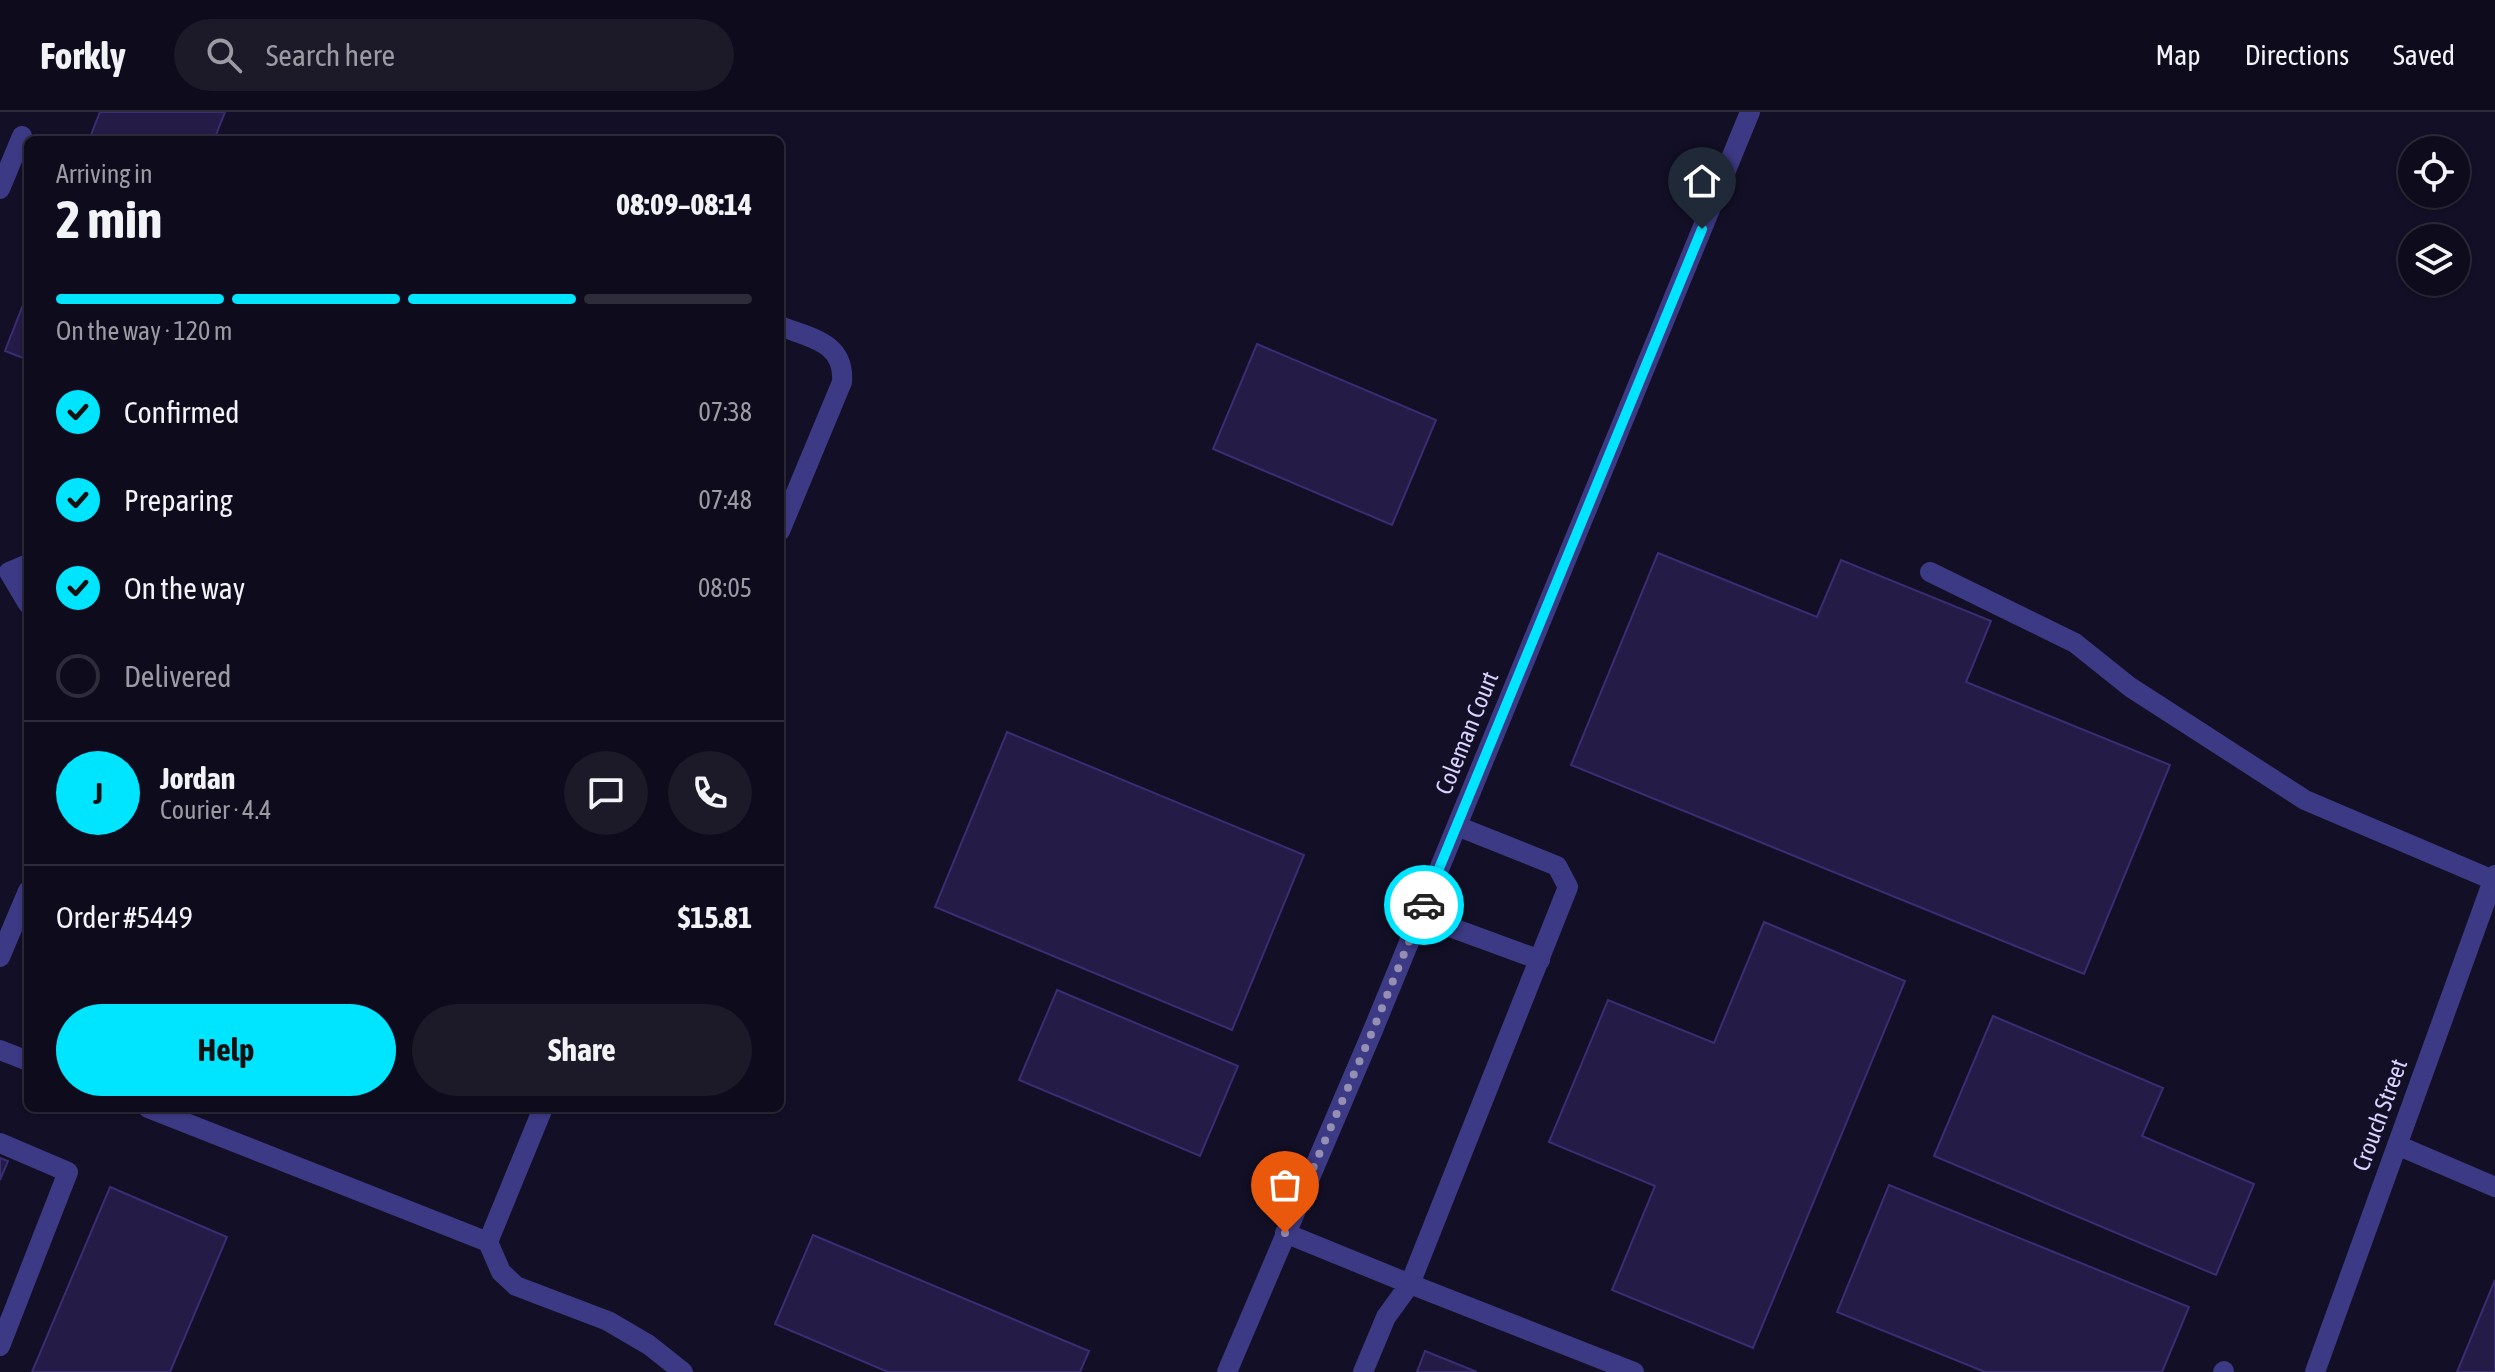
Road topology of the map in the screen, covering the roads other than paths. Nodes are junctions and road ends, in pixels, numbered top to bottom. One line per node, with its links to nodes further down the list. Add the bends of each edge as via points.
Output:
1 (1746, 113): 10 (street, Coleman Court)
2 (22, 136): 3 (street)
3 (0, 189)
4 (784, 328): 5 (street, via 830,347 843,369)
5 (784, 521)
6 (24, 565): 7 (street)
7 (4, 571): 9 (street)
8 (1930, 572): 11 (street, via 2075,643 2130,687 2305,800)
9 (24, 598)
10 (1457, 826): 13 (street, Coleman Court); 15 (street, via 1557,866 1568,887)
11 (2494, 878): 21 (street, Crouch Street)
12 (24, 900): 14 (street)
13 (1420, 916): 15 (street); 23 (street, Coleman Court)
14 (0, 957)
15 (1540, 960): 25 (street)
16 (0, 1050): 17 (street)
17 (24, 1059)
18 (158, 1112): 24 (street)
19 (541, 1112): 24 (street)
20 (0, 1143): 26 (street, via 68,1172)
21 (2397, 1145): 22 (street); 31 (street, Crouch Street)
22 (2495, 1187)
23 (1285, 1233): 25 (street); 28 (street, Coleman Court)
24 (488, 1242): 27 (street, via 501,1272 516,1286 608,1321)
25 (1410, 1284): 29 (street, via 1386,1317); 30 (street)
26 (0, 1346)
27 (683, 1372)
28 (1227, 1372)
29 (1363, 1372)
30 (1634, 1372)
31 (2315, 1372)

